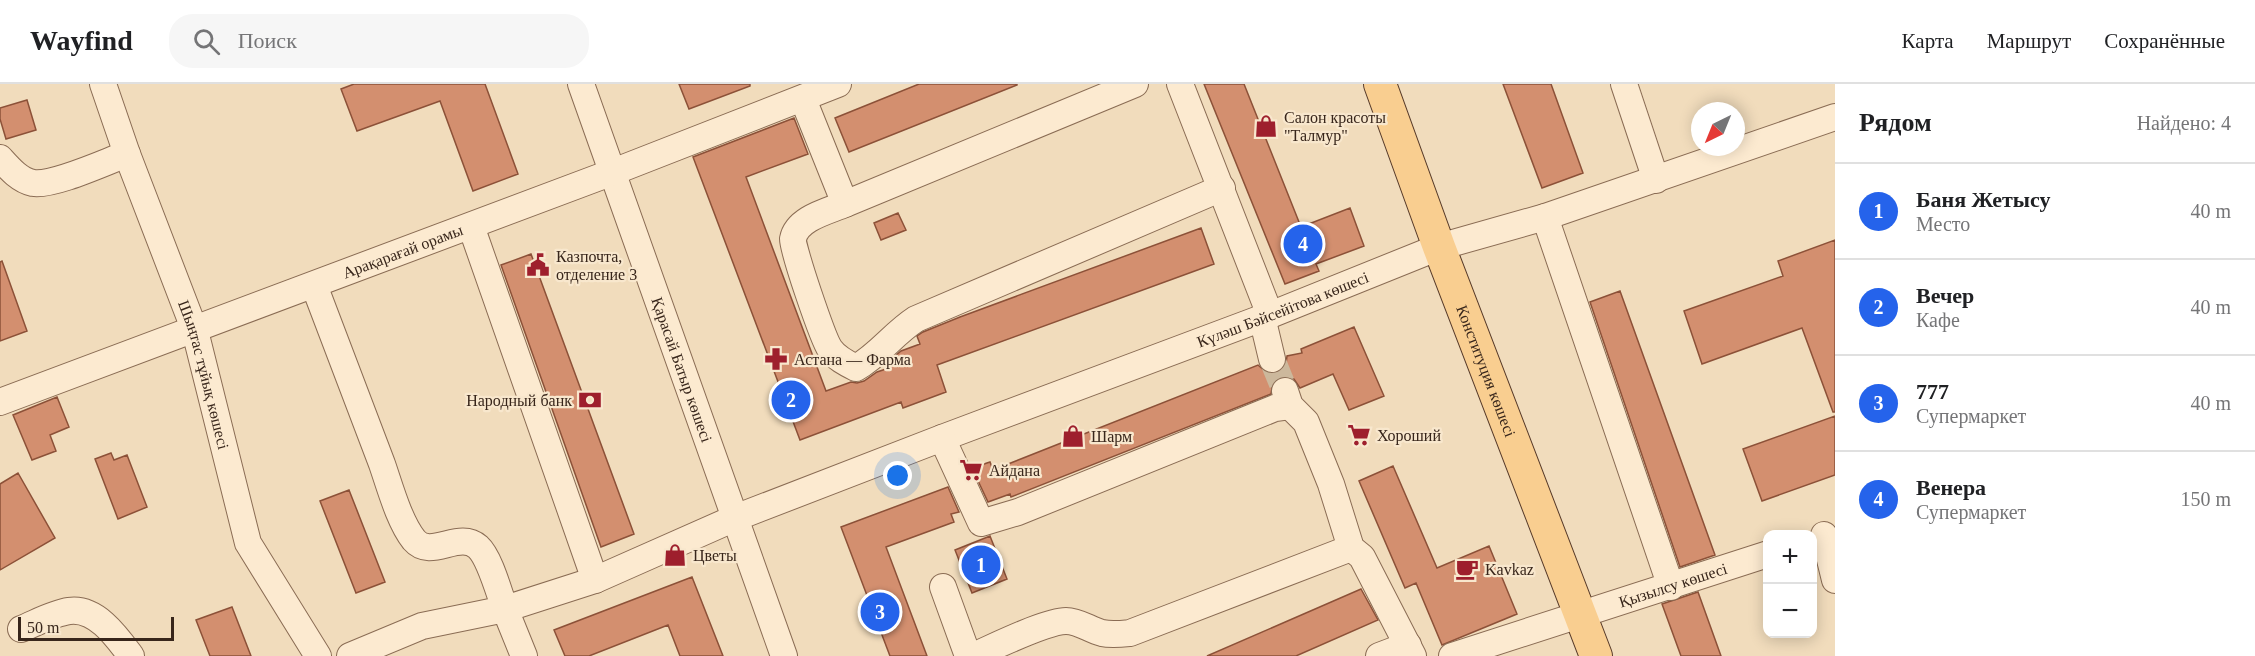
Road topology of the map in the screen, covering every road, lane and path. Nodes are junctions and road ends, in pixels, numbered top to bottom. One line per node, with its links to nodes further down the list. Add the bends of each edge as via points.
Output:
1 (103, 84): 10 (street, Шыңтас тұйық көшесі)
2 (581, 84): 12 (street, Қарасай Батыр көшесі)
3 (838, 84): 8 (street, Арақарағай орамы)
4 (1135, 84): 15 (street)
5 (1180, 84): 14 (street)
6 (1380, 84): 18 (main road, Конституция көшесі)
7 (1624, 84): 13 (street)
8 (803, 99): 12 (street, Арақарағай орамы); 15 (street)
9 (1835, 117): 13 (street, Күләш Бәйсейітова көшесі)
10 (127, 154): 11 (street, via 47,183 32,183 15,174); 21 (street, Шыңтас тұйық көшесі)
11 (0, 158)
12 (613, 172): 17 (street, Арақарағай орамы); 25 (street, Қарасай Батыр көшесі)
13 (1656, 180): 16 (street, Күләш Бәйсейітова көшесі)
14 (1222, 188): 15 (street, via 916,319 856,368 830,349 793,240 808,220); 20 (street)
15 (845, 204)
16 (1545, 217): 18 (street, Күләш Бәйсейітова көшесі); 32 (street)
17 (471, 226): 19 (street, Арақарағай орамы); 29 (street)
18 (1439, 247): 20 (street, Күләш Бәйсейітова көшесі); 34 (main road, Конституция көшесі)
19 (314, 285): 21 (street, Арақарағай орамы); 33 (street, via 410,532 422,547 467,541 478,546)
20 (1266, 316): 22 (street); 24 (street, Күләш Бәйсейітова көшесі)
21 (195, 331): 23 (street, Арақарағай орамы); 39 (street, Шыңтас тұйық көшесі, via 248,543)
22 (1272, 359)
23 (0, 402)
24 (942, 438): 25 (street, Күләш Бәйсейітова көшесі); 27 (street, via 981,523 1018,512 1275,408 1287,399 1306,422)
25 (735, 518): 29 (street, Күләш Бәйсейітова көшесі); 42 (street, Қарасай Батыр көшесі)
26 (1824, 535): 30 (street)
27 (1352, 548): 36 (street, via 1130,633); 37 (street, via 1362,556)
28 (1763, 555): 32 (street, Қызылсу көшесі)
29 (595, 580): 33 (street, Күләш Бәйсейітова көшесі)
30 (1835, 580)
31 (943, 587): 43 (street)
32 (1671, 587): 34 (street, Қызылсу көшесі)
33 (505, 609): 40 (street, Күләш Бәйсейітова көшесі, via 422,626); 41 (street)
34 (1579, 614): 47 (street, Қызылсу көшесі); 48 (main road, Конституция көшесі)
35 (21, 629): 38 (street, via 67,611 80,610 105,624)
36 (1099, 632): 44 (street, via 1067,621 1053,623); 45 (street)
37 (1410, 651): 46 (street)
38 (131, 656)
39 (318, 656)
40 (350, 656)
41 (524, 656)
42 (784, 656)
43 (968, 656)
44 (973, 656)
45 (1108, 656)
46 (1379, 656)
47 (1452, 656)
48 (1596, 656)

